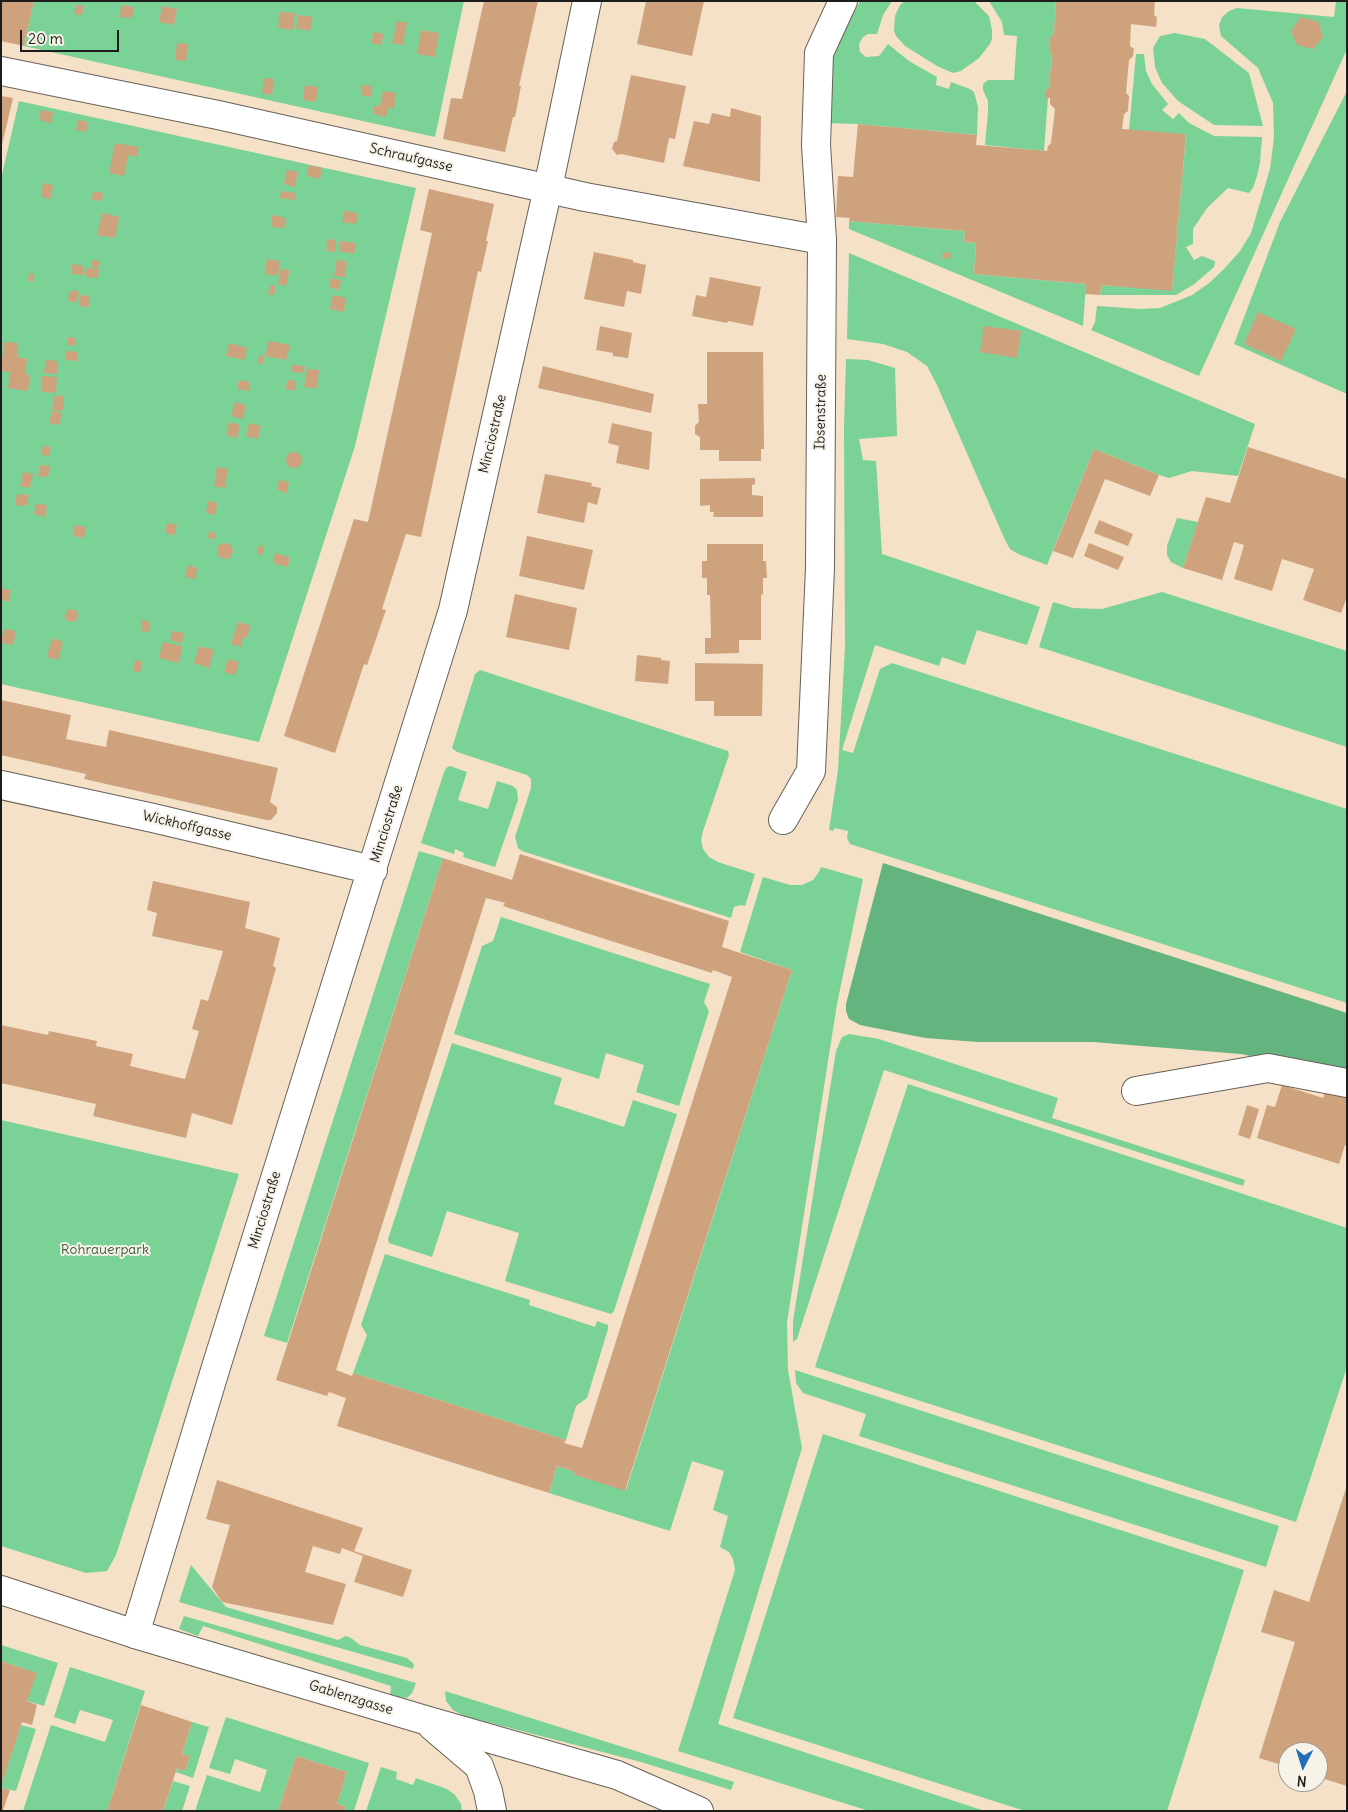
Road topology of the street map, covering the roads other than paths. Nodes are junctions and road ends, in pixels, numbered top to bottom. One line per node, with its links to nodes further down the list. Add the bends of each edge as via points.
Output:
1 (587, 1): 4 (street, Minciostraße)
2 (843, 1): 5 (street, Ibsenstraße, via 819,53 816,145)
3 (1, 71): 4 (street, Schraufgasse)
4 (548, 188): 5 (street, Schraufgasse); 8 (street, Minciostraße, via 454,610)
5 (822, 240): 7 (street, Ibsenstraße, via 820,568 811,771)
6 (1, 785): 8 (street, Wickhoffgasse)
7 (784, 820)
8 (373, 870): 12 (street, Minciostraße)
9 (1347, 1083): 10 (street, via 1268,1068)
10 (1136, 1091)
11 (1, 1590): 12 (street, Gablenzgasse)
12 (135, 1634): 13 (street, Gablenzgasse)
13 (425, 1720): 14 (street, via 479,1766); 15 (street, Gablenzgasse, via 617,1775)
14 (492, 1811)
15 (699, 1811)

